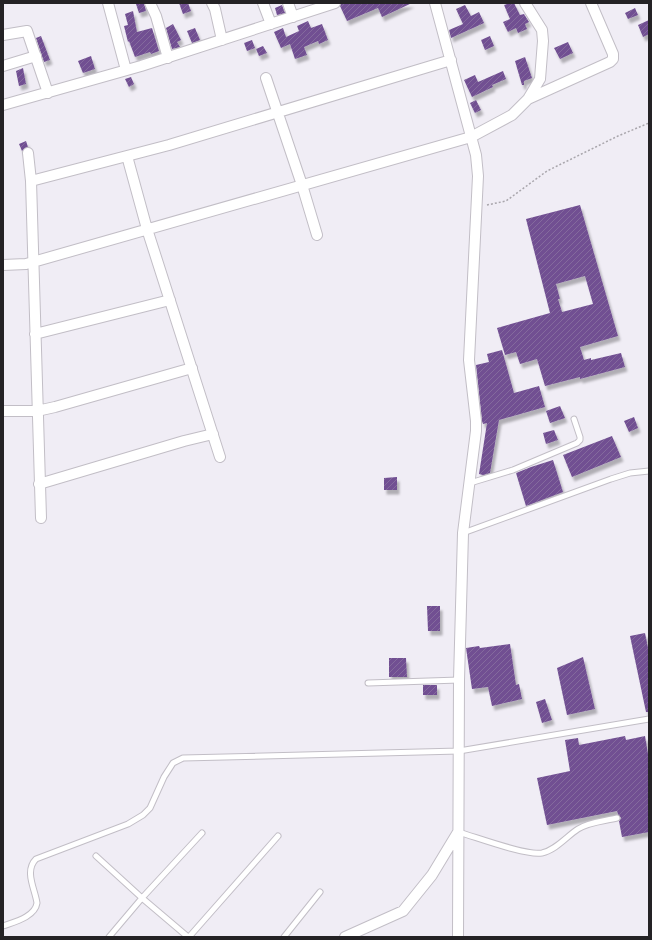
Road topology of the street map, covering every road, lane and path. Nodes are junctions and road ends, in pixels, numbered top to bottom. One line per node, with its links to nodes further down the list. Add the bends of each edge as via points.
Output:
1 (108, 3): 18 (street)
2 (150, 3): 15 (street)
3 (212, 3): 13 (street)
4 (263, 3): 11 (street)
5 (288, 3): 10 (street)
6 (335, 3): 10 (street)
7 (436, 3): 16 (street)
8 (525, 3): 21 (street, via 542,30 543,41 540,79)
9 (592, 3): 21 (street, via 614,59)
10 (293, 16): 11 (street)
11 (271, 24): 13 (street)
12 (3, 35): 14 (street, via 27,32)
13 (222, 40): 15 (street)
14 (36, 56): 17 (street); 20 (street)
15 (168, 58): 18 (street)
16 (451, 60): 23 (street); 25 (street)
17 (3, 66)
18 (126, 70): 20 (street)
19 (266, 78): 23 (street)
20 (48, 93): 22 (street)
21 (528, 99): 25 (street, via 512,115)
22 (3, 105)
23 (277, 112): 27 (street); 29 (street)
24 (649, 123): 30 (path, via 547,171 506,201)
25 (471, 137): 29 (street); 30 (street, via 478,176)
26 (28, 153): 28 (street)
27 (127, 156): 28 (street); 31 (street)
28 (31, 181): 33 (street)
29 (302, 185): 31 (street); 32 (street)
30 (477, 206): 44 (street, via 468,360 476,421)
31 (147, 229): 33 (street); 35 (street)
32 (318, 236)
33 (33, 262): 34 (street); 36 (street)
34 (3, 265)
35 (170, 300): 36 (street); 37 (street)
36 (35, 334): 38 (street)
37 (192, 368): 38 (street); 41 (street)
38 (37, 410): 39 (street); 45 (street)
39 (3, 411)
40 (574, 419): 44 (lane, via 580,437 577,443 513,470)
41 (213, 434): 42 (street); 45 (street)
42 (220, 457)
43 (649, 471): 47 (lane, via 611,479)
44 (470, 483): 47 (street)
45 (40, 484): 46 (street)
46 (40, 518)
47 (463, 533): 48 (street)
48 (459, 680): 49 (lane); 51 (street)
49 (368, 683)
50 (649, 719): 51 (lane)
51 (459, 751): 53 (street); 59 (lane, via 183,758 173,763 150,808 136,820 36,859 30,868 30,875 37,907 22,919)
52 (617, 818): 53 (lane, via 579,828 542,853 523,852)
53 (458, 832): 63 (street, via 432,875 404,911); 64 (street)
54 (202, 833): 58 (lane)
55 (278, 836): 61 (lane)
56 (96, 856): 58 (lane)
57 (320, 892): 62 (lane)
58 (142, 898): 60 (lane); 61 (lane)
59 (3, 926)
60 (109, 937)
61 (188, 937)
62 (284, 937)
63 (345, 937)
64 (458, 937)

